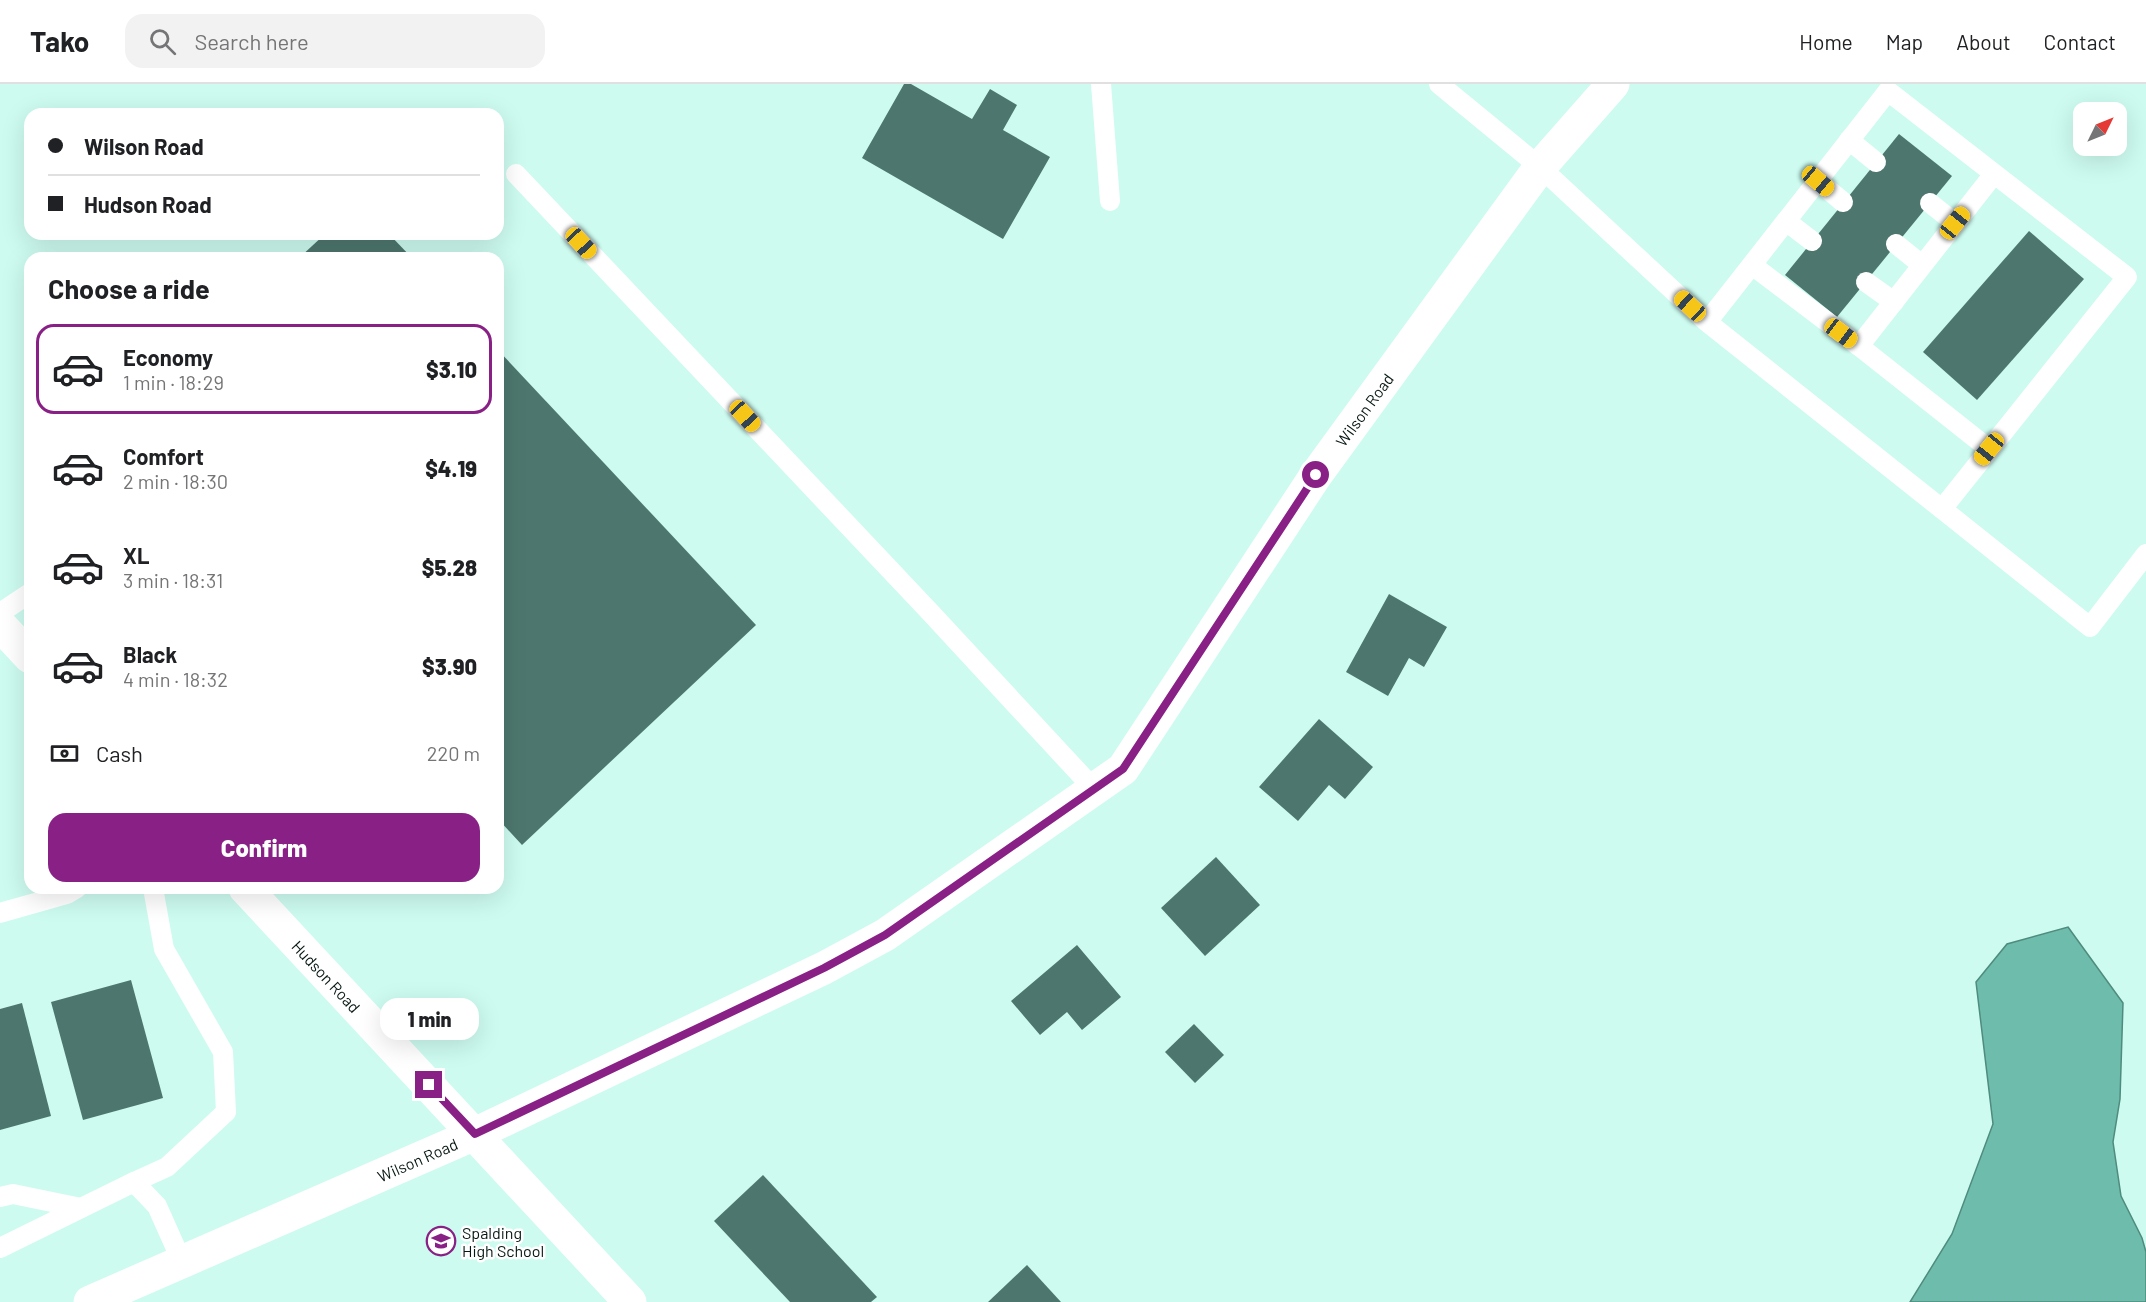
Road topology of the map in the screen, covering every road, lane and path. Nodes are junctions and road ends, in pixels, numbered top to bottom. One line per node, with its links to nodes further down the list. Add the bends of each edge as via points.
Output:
1 (1101, 84): 10 (lane)
2 (1439, 84): 6 (lane)
3 (1613, 84): 6 (street, Wilson Road)
4 (1849, 140): 5 (lane); 8 (lane, via 1887,91); 9 (lane)
5 (1876, 162)
6 (1540, 167): 21 (lane); 30 (street, Wilson Road, via 1316,475 1123,769)
7 (516, 174): 30 (lane)
8 (1994, 174): 14 (lane); 23 (lane, via 2127,277)
9 (1818, 181): 11 (lane); 13 (lane)
10 (1110, 201)
11 (1844, 202)
12 (1930, 203): 14 (lane)
13 (1786, 221): 15 (lane); 17 (lane)
14 (1955, 223): 18 (lane)
15 (1812, 241)
16 (1896, 244): 18 (lane)
17 (1752, 265): 21 (lane); 22 (lane)
18 (1922, 265): 20 (lane)
19 (1866, 282): 20 (lane)
20 (1894, 302): 22 (lane)
21 (1707, 322): 24 (lane)
22 (1859, 346): 23 (lane)
23 (1989, 449): 24 (lane)
24 (1942, 509): 25 (lane, via 2090,627)
25 (2146, 554)
26 (24, 596): 27 (lane)
27 (0, 613)
28 (0, 625): 29 (street)
29 (24, 651)
30 (1094, 789): 35 (street, Wilson Road, via 885,935 824,968)
31 (68, 894): 34 (lane)
32 (154, 894): 36 (lane, via 164,950 223,1052 226,1112 167,1167)
33 (251, 894): 35 (street, Hudson Road)
34 (0, 913)
35 (475, 1134): 40 (street, Wilson Road); 42 (street, Hudson Road)
36 (134, 1182): 38 (lane); 40 (lane, via 156,1206)
37 (0, 1197): 38 (lane, via 13,1194)
38 (81, 1208): 39 (lane)
39 (0, 1248)
40 (182, 1262): 41 (street, Wilson Road)
41 (90, 1302)
42 (630, 1302)

